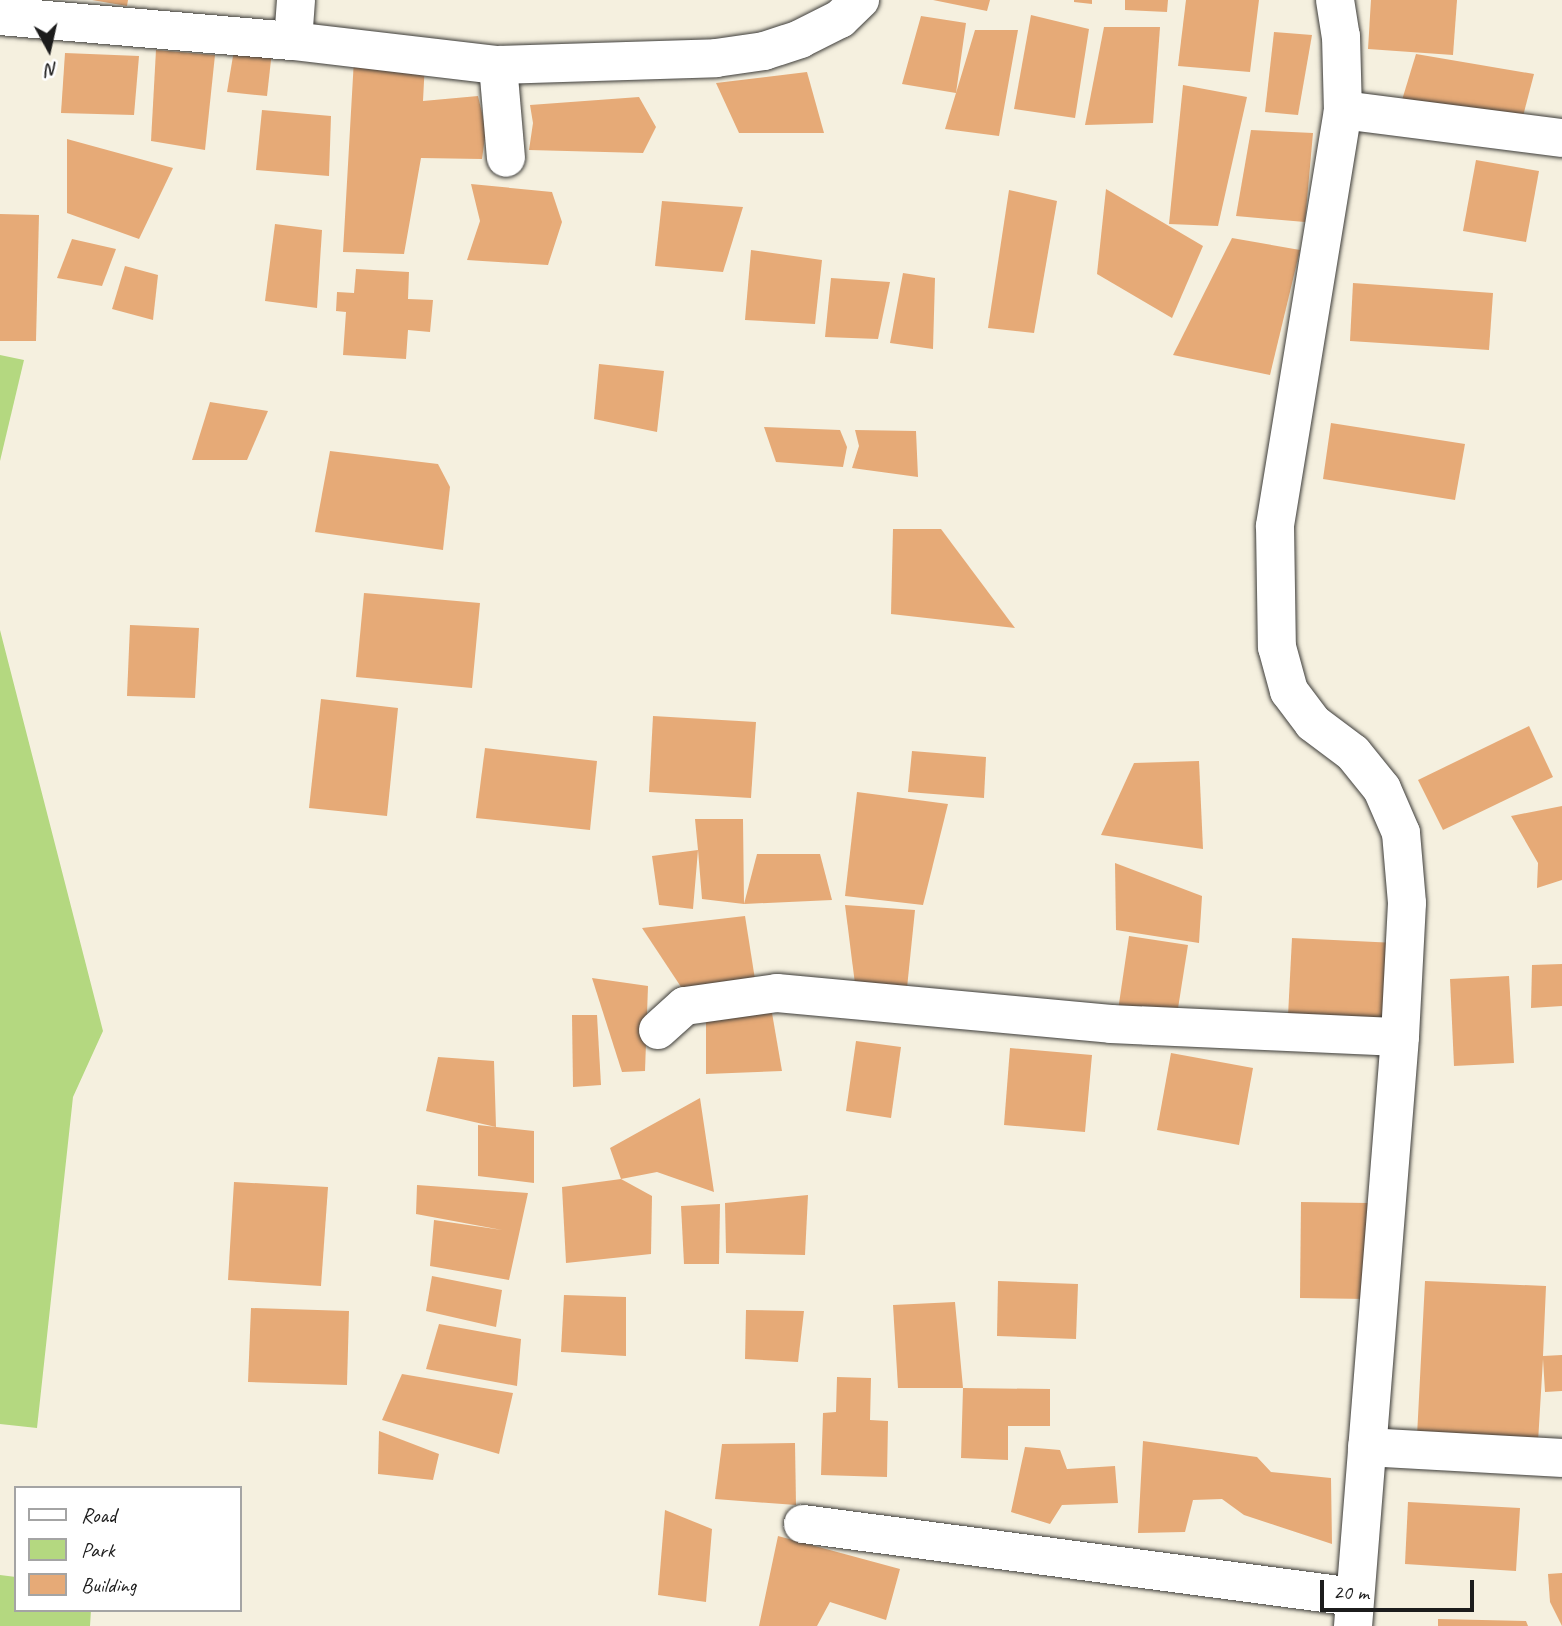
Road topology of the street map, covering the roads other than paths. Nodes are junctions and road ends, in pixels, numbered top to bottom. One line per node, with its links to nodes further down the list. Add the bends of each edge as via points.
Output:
1 (296, 0): 5 (street)
2 (860, 0): 6 (street, via 840,19 764,51 716,58)
3 (1335, 0): 7 (street)
4 (0, 16): 5 (street)
5 (293, 41): 6 (street)
6 (498, 65): 9 (street)
7 (1343, 110): 8 (street); 11 (street, via 1275,527 1277,647 1289,691 1313,723 1353,753 1382,789 1401,833 1407,903)
8 (1562, 138)
9 (506, 158)
10 (658, 1030): 11 (street, via 685,1006 778,993 1111,1024)
11 (1400, 1037): 12 (street)
12 (1367, 1447): 13 (street); 15 (street)
13 (1562, 1458)
14 (803, 1524): 15 (street)
15 (1354, 1612)

